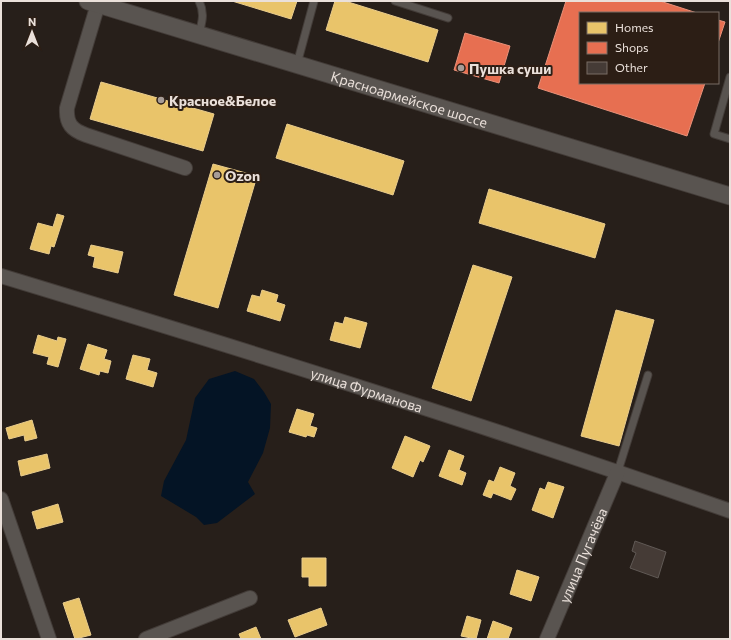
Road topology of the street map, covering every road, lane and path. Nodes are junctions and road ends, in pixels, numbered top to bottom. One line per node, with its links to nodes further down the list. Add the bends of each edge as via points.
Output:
1 (199, 1): 6 (lane, via 203,19)
2 (314, 1): 7 (lane)
3 (395, 1): 5 (lane)
4 (93, 2): 6 (street, Красноармейское шоссе); 10 (street, via 66,117 76,131)
5 (448, 18)
6 (199, 34): 7 (street, Красноармейское шоссе)
7 (297, 64): 11 (street, Красноармейское шоссе)
8 (730, 77): 9 (lane, via 714,134)
9 (730, 139)
10 (185, 168)
11 (730, 196)
12 (1, 276): 14 (street, улица Фурманова, via 282,362)
13 (648, 375): 14 (lane)
14 (618, 471): 16 (street, улица Фурманова); 20 (street, улица Пугачёва)
15 (1, 499): 18 (street)
16 (730, 511)
17 (250, 598): 19 (street)
18 (49, 639)
19 (146, 639)
20 (547, 639)

